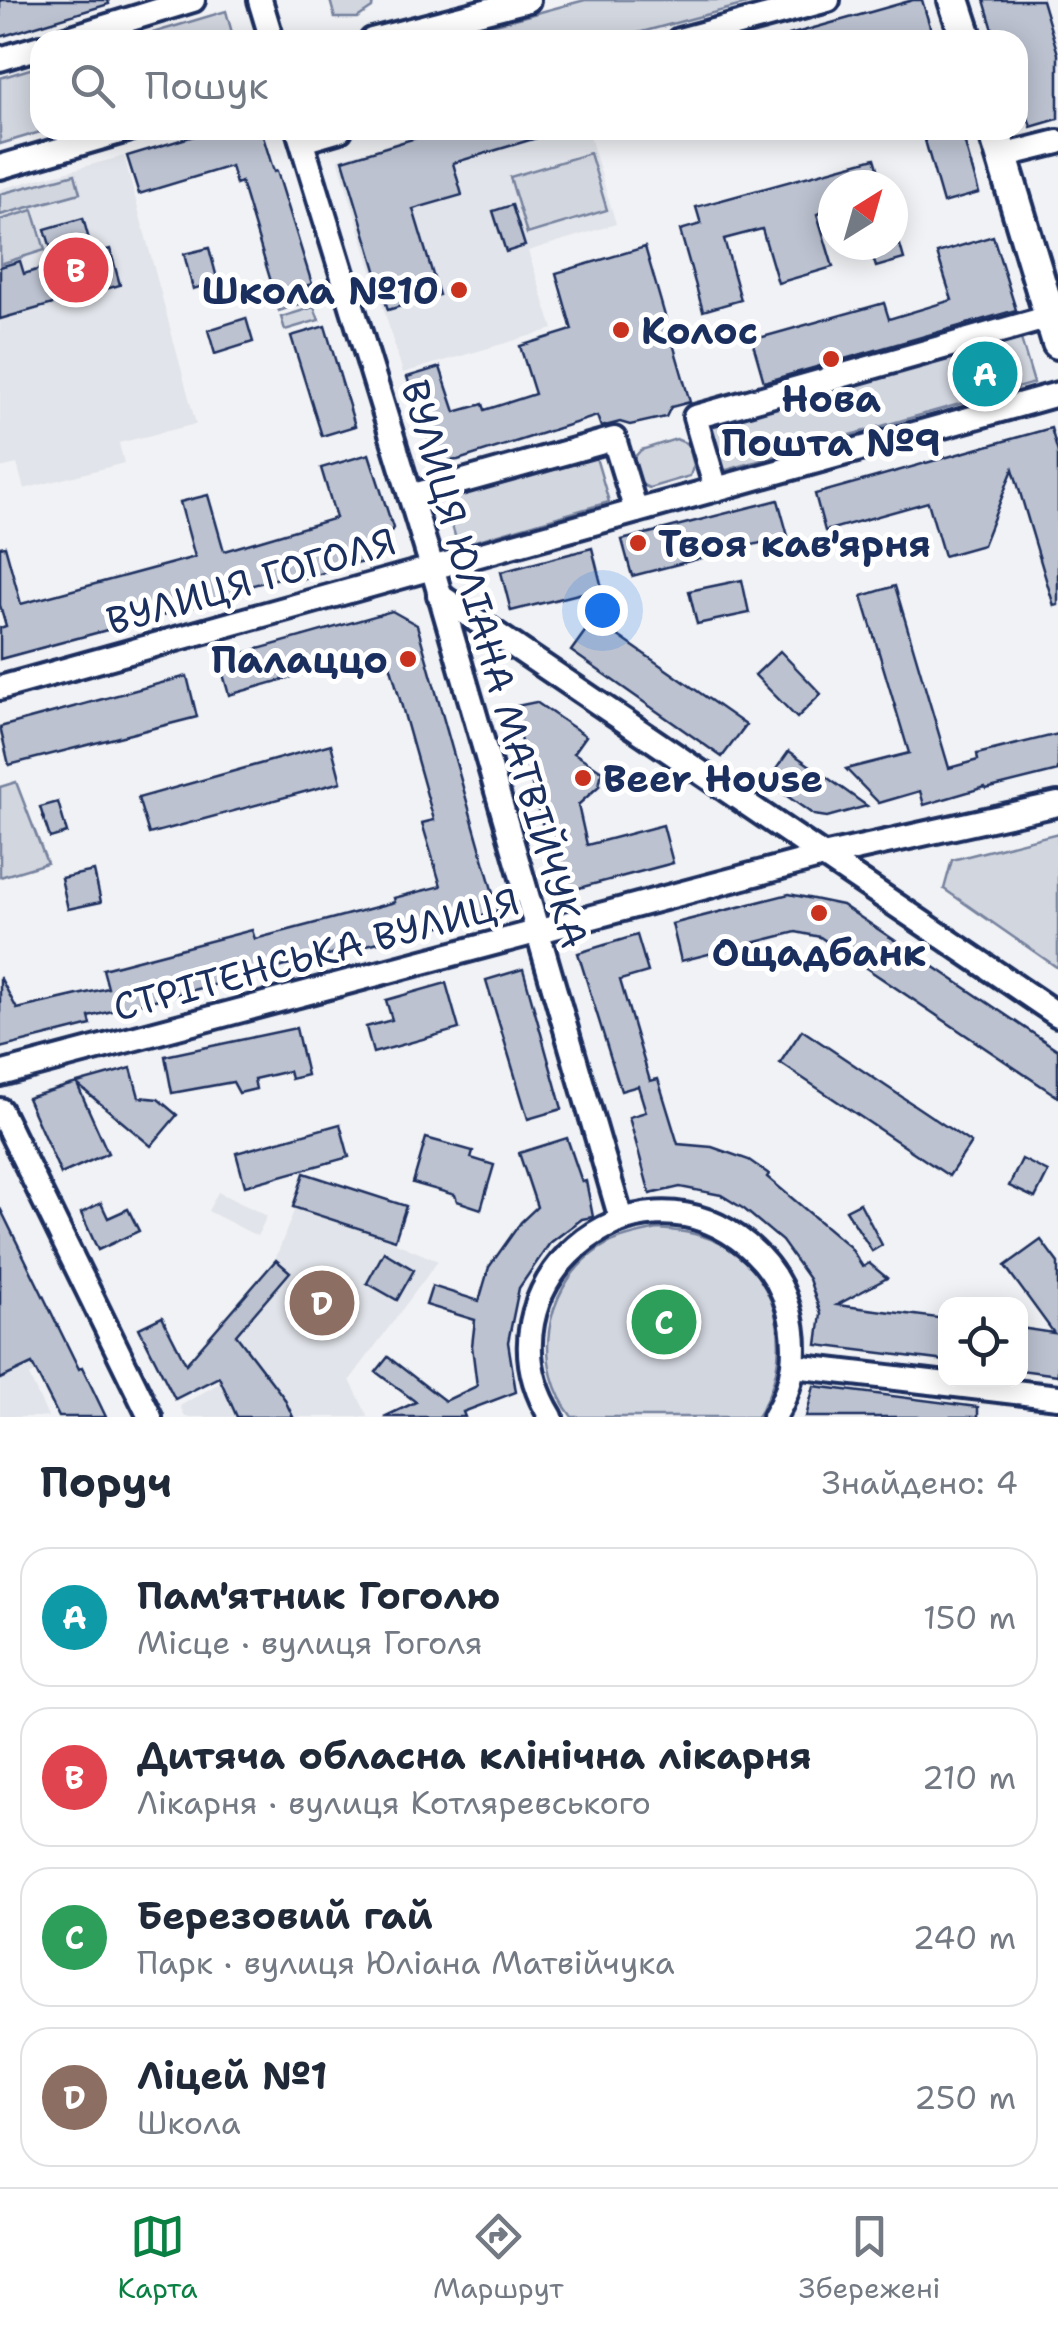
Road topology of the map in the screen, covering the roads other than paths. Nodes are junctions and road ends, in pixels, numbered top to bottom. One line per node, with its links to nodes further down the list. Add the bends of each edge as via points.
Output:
1 (194, 0): 6 (street)
2 (260, 0): 7 (street)
3 (528, 0): 8 (street)
4 (828, 0): 9 (street)
5 (954, 0): 10 (main road)
6 (95, 30)
7 (269, 30)
8 (411, 30)
9 (716, 30)
10 (964, 30)
11 (30, 50): 12 (street)
12 (0, 59)
13 (93, 140): 17 (street)
14 (301, 140): 21 (street, ВУЛИЦЯ ЮЛІАНА МАТВІЙЧУКА)
15 (1058, 142): 16 (street)
16 (998, 143): 18 (main road)
17 (0, 167)
18 (1054, 330): 20 (street, via 694,417)
19 (1058, 394): 20 (street, ВУЛИЦЯ ГОГОЛЯ)
20 (716, 488): 22 (street, ВУЛИЦЯ ГОГОЛЯ)
21 (410, 496): 22 (street, ВУЛИЦЯ ГОГОЛЯ, via 614,439); 23 (street, ВУЛИЦЯ ЮЛІАНА МАТВІЙЧУКА)
22 (636, 511): 23 (street, ВУЛИЦЯ ГОГОЛЯ)
23 (432, 568): 24 (street, ВУЛИЦЯ ЮЛІАНА МАТВІЙЧУКА); 25 (street, ВУЛИЦЯ ГОГОЛЯ)
24 (440, 595): 27 (street); 28 (street, ВУЛИЦЯ ЮЛІАНА МАТВІЙЧУКА)
25 (0, 688)
26 (1058, 804): 27 (street, СТРІТЕНСЬКА ВУЛИЦЯ)
27 (823, 856): 28 (street, СТРІТЕНСЬКА ВУЛИЦЯ); 29 (street)
28 (538, 932): 30 (street, СТРІТЕНСЬКА ВУЛИЦЯ); 32 (street, ВУЛИЦЯ ЮЛІАНА МАТВІЙЧУКА)
29 (1058, 1016)
30 (0, 1074)
31 (0, 1110): 36 (street)
32 (621, 1219): 33 (street, via 659,1213 698,1218 733,1233 762,1258 783,1291 794,1328); 35 (street, via 590,1234 545,1283 529,1349)
33 (794, 1366): 34 (street); 37 (street)
34 (1058, 1398)
35 (546, 1416)
36 (150, 1417)
37 (774, 1417)

